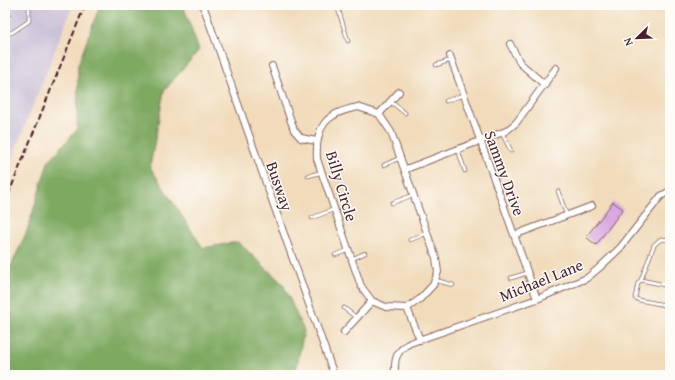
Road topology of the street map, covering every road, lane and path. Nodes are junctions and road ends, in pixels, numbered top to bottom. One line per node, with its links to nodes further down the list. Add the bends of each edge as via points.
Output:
1 (29, 5): 4 (lane, via 29,21)
2 (203, 5): 59 (street, Busway)
3 (337, 5): 5 (lane)
4 (5, 35)
5 (348, 41)
6 (510, 44): 11 (street, via 520,62)
7 (451, 58): 8 (lane); 13 (street, Sammy Drive)
8 (436, 65)
9 (272, 66): 19 (street, via 294,130 301,138)
10 (556, 68): 11 (street)
11 (544, 85): 18 (street, via 516,123)
12 (399, 92): 15 (street)
13 (464, 95): 14 (lane); 20 (street, Sammy Drive)
14 (446, 101)
15 (391, 102): 16 (lane); 17 (street)
16 (406, 113)
17 (379, 114): 19 (street, Billy Circle, via 358,108 334,114 321,127); 23 (street, via 392,132)
18 (502, 133): 20 (street); 22 (lane)
19 (316, 141): 27 (street, Billy Circle, via 317,159)
20 (480, 142): 21 (street); 38 (street, Sammy Drive)
21 (458, 150): 25 (street); 26 (lane)
22 (511, 151)
23 (401, 158): 24 (lane); 25 (street)
24 (384, 165)
25 (406, 169): 31 (street)
26 (465, 170)
27 (322, 172): 28 (lane); 34 (street, Billy Circle)
28 (308, 176)
29 (558, 191): 35 (lane)
30 (670, 191): 51 (street, Michael Lane, via 661,196 620,248 599,268 575,284)
31 (415, 195): 32 (lane); 37 (street)
32 (392, 203)
33 (592, 206): 35 (street)
34 (335, 209): 36 (lane); 41 (street, Billy Circle)
35 (567, 216): 38 (street)
36 (312, 218)
37 (428, 233): 39 (lane); 47 (street, via 436,258 438,272)
38 (514, 235): 45 (street, Sammy Drive)
39 (410, 240)
40 (670, 240): 48 (lane, via 661,239 654,245)
41 (349, 250): 43 (lane); 44 (street, Billy Circle)
42 (365, 254): 44 (lane)
43 (335, 255)
44 (352, 259): 52 (street, Billy Circle, via 361,286)
45 (527, 273): 46 (lane); 51 (street, Sammy Drive)
46 (510, 278)
47 (435, 280): 49 (lane); 55 (street, via 420,299)
48 (642, 280): 50 (lane); 53 (lane, via 638,283 635,298)
49 (454, 285)
50 (670, 286)
51 (537, 299): 58 (street, Michael Lane)
52 (372, 301): 55 (street, via 386,307); 56 (street)
53 (670, 306)
54 (344, 308): 56 (lane)
55 (407, 308): 58 (street)
56 (357, 318): 57 (street)
57 (344, 332)
58 (420, 340): 60 (street, Michael Lane, via 400,349 395,356)
59 (334, 375)
60 (395, 375)

